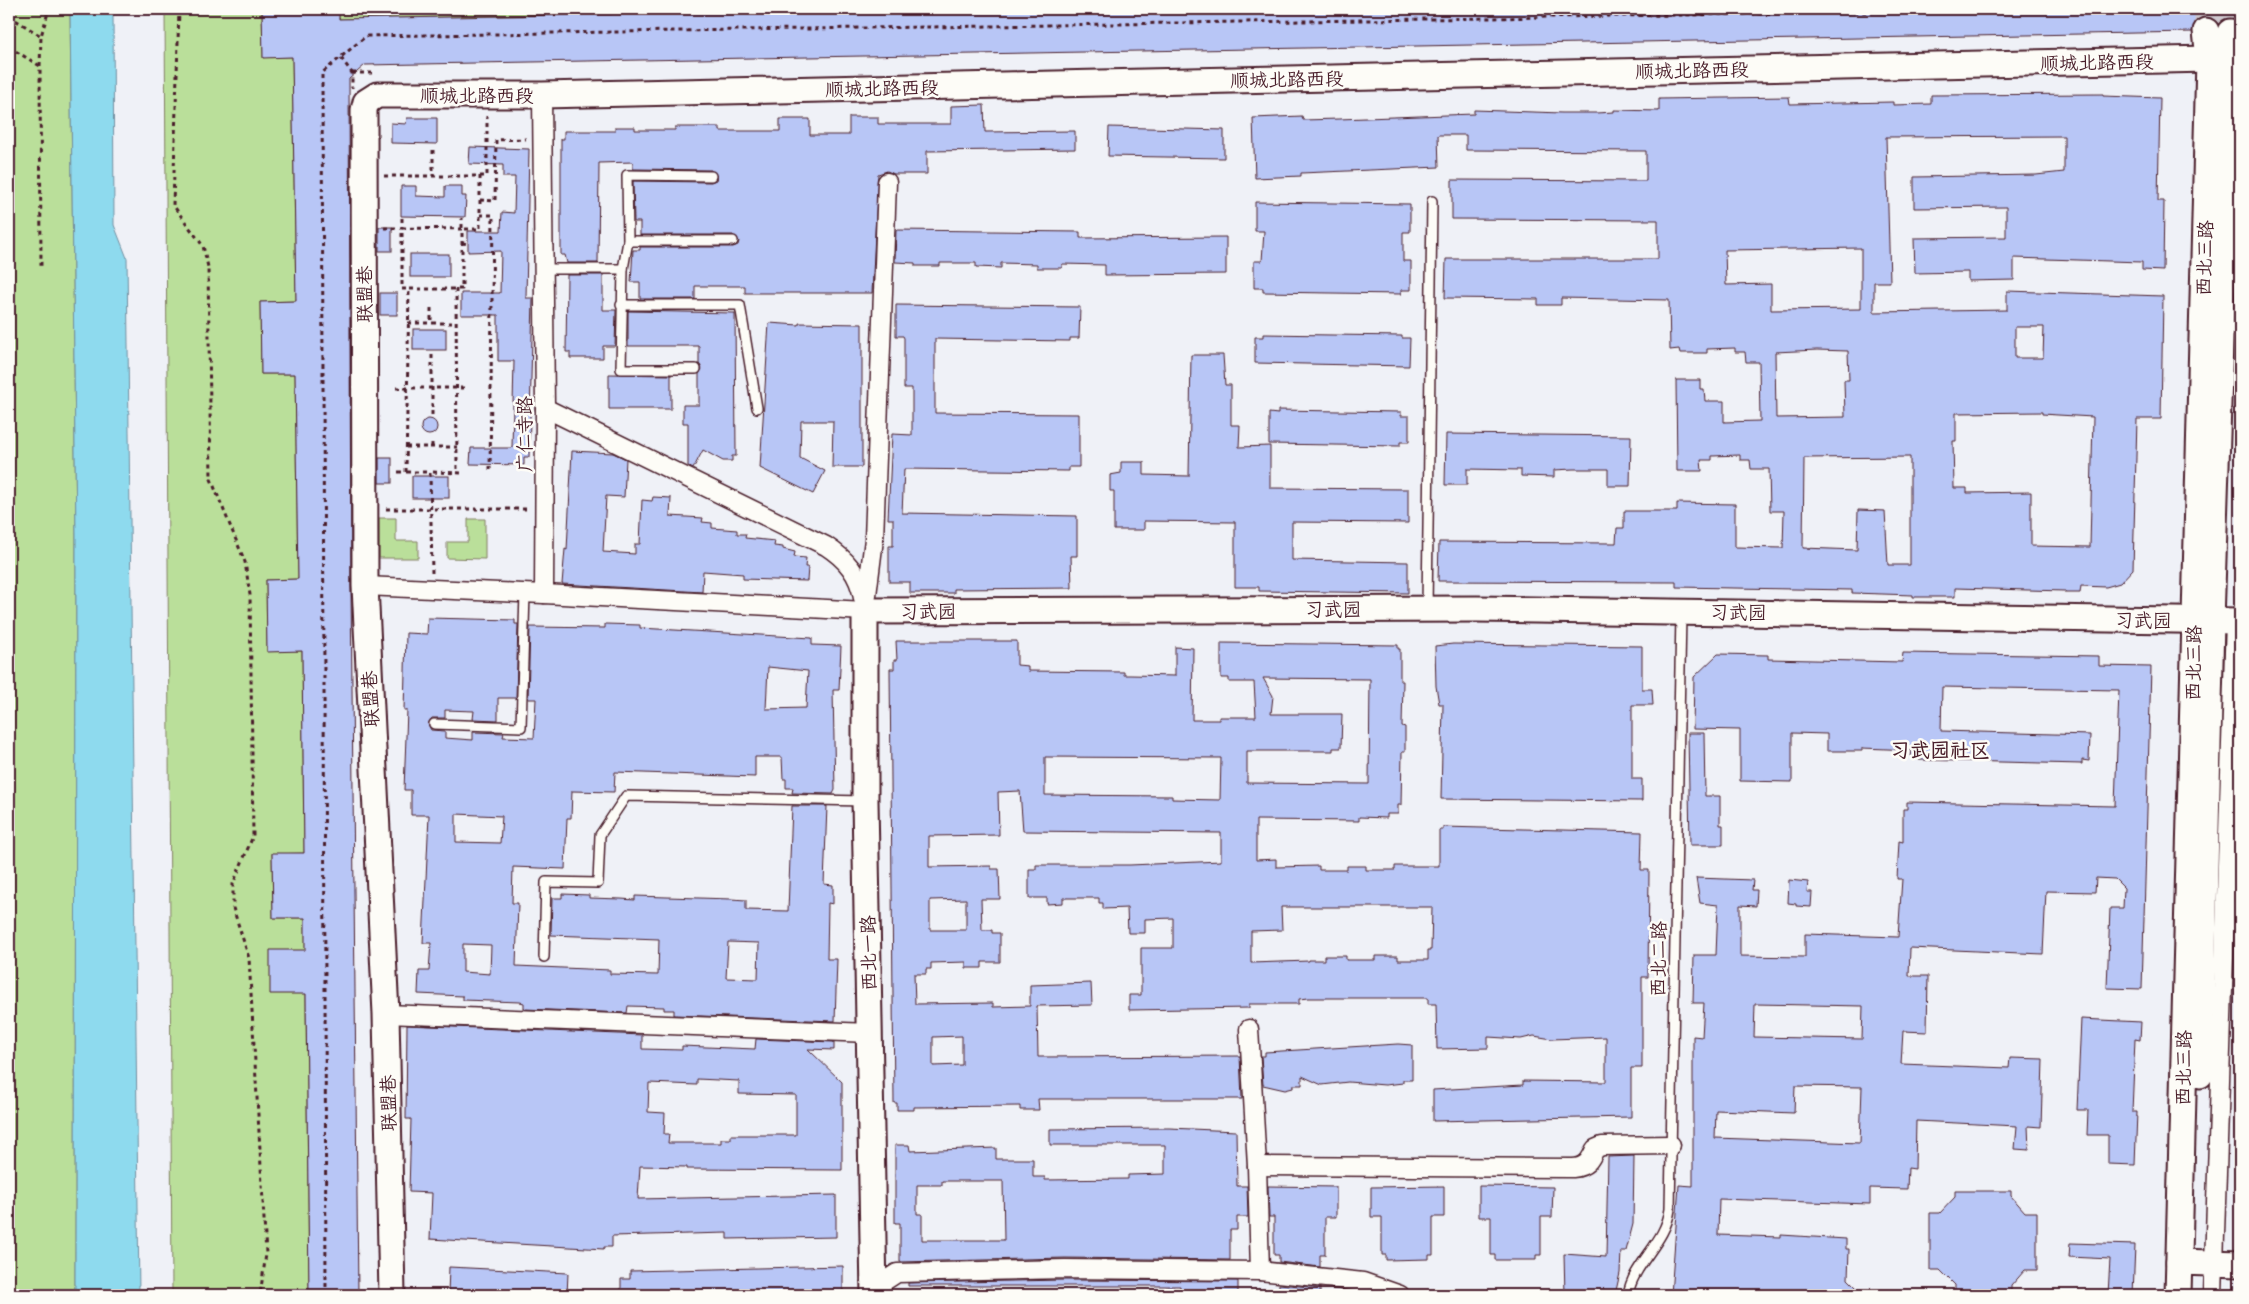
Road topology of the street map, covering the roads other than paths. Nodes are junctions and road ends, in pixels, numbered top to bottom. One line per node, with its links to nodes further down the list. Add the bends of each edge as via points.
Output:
1 (2218, 32): 2 (street, 西北三路)
2 (2226, 59): 3 (street, 顺城北路西段); 22 (street, 西北三路)
3 (542, 95): 4 (street, 顺城北路西段, via 377,95); 10 (street, 广仁寺路)
4 (366, 102): 16 (street, 联盟巷)
5 (712, 176): 8 (lane, via 627,175)
6 (887, 182): 20 (street, via 874,539)
7 (1432, 201): 19 (lane)
8 (628, 241): 9 (lane); 11 (lane)
9 (733, 241)
10 (544, 269): 11 (lane); 14 (street, 广仁寺路)
11 (623, 270): 12 (lane)
12 (621, 306): 13 (lane, via 621,368); 15 (lane, via 740,306)
13 (696, 368)
14 (546, 408): 18 (street, 广仁寺路); 20 (street, via 826,546 848,563 861,587)
15 (757, 408)
16 (365, 586): 17 (street); 27 (street, 联盟巷)
17 (525, 593): 18 (street); 23 (lane, via 521,727)
18 (544, 594): 20 (street)
19 (1427, 609): 20 (street, 习武园); 21 (street, 习武园)
20 (865, 611): 24 (street, 西北一路)
21 (1681, 611): 22 (street, 习武园); 30 (lane, 西北二路)
22 (2220, 621): 25 (street, 西北三路); 32 (street, 西北三路)
23 (434, 724)
24 (865, 801): 26 (lane, via 626,796 600,835 598,883 546,882); 29 (street, 西北一路)
25 (2225, 841): 32 (street, 西北三路)
26 (544, 957)
27 (386, 1014): 29 (street); 36 (street, 联盟巷)
28 (1249, 1029): 31 (street)
29 (869, 1033): 35 (street, 西北一路)
30 (1671, 1145): 31 (street, via 1602,1146 1583,1166 1573,1168); 38 (lane, 西北二路, via 1669,1220 1630,1283)
31 (1257, 1166): 34 (street)
32 (2196, 1262): 33 (street); 39 (street, 西北三路); 40 (street, 西北三路); 41 (street)
33 (2240, 1264)
34 (1260, 1271): 35 (street, via 1065,1269 897,1273); 37 (street, via 1363,1282)
35 (874, 1291)
36 (392, 1295)
37 (1400, 1295)
38 (1628, 1295)
39 (2178, 1295)
40 (2194, 1295)
41 (2213, 1295)

